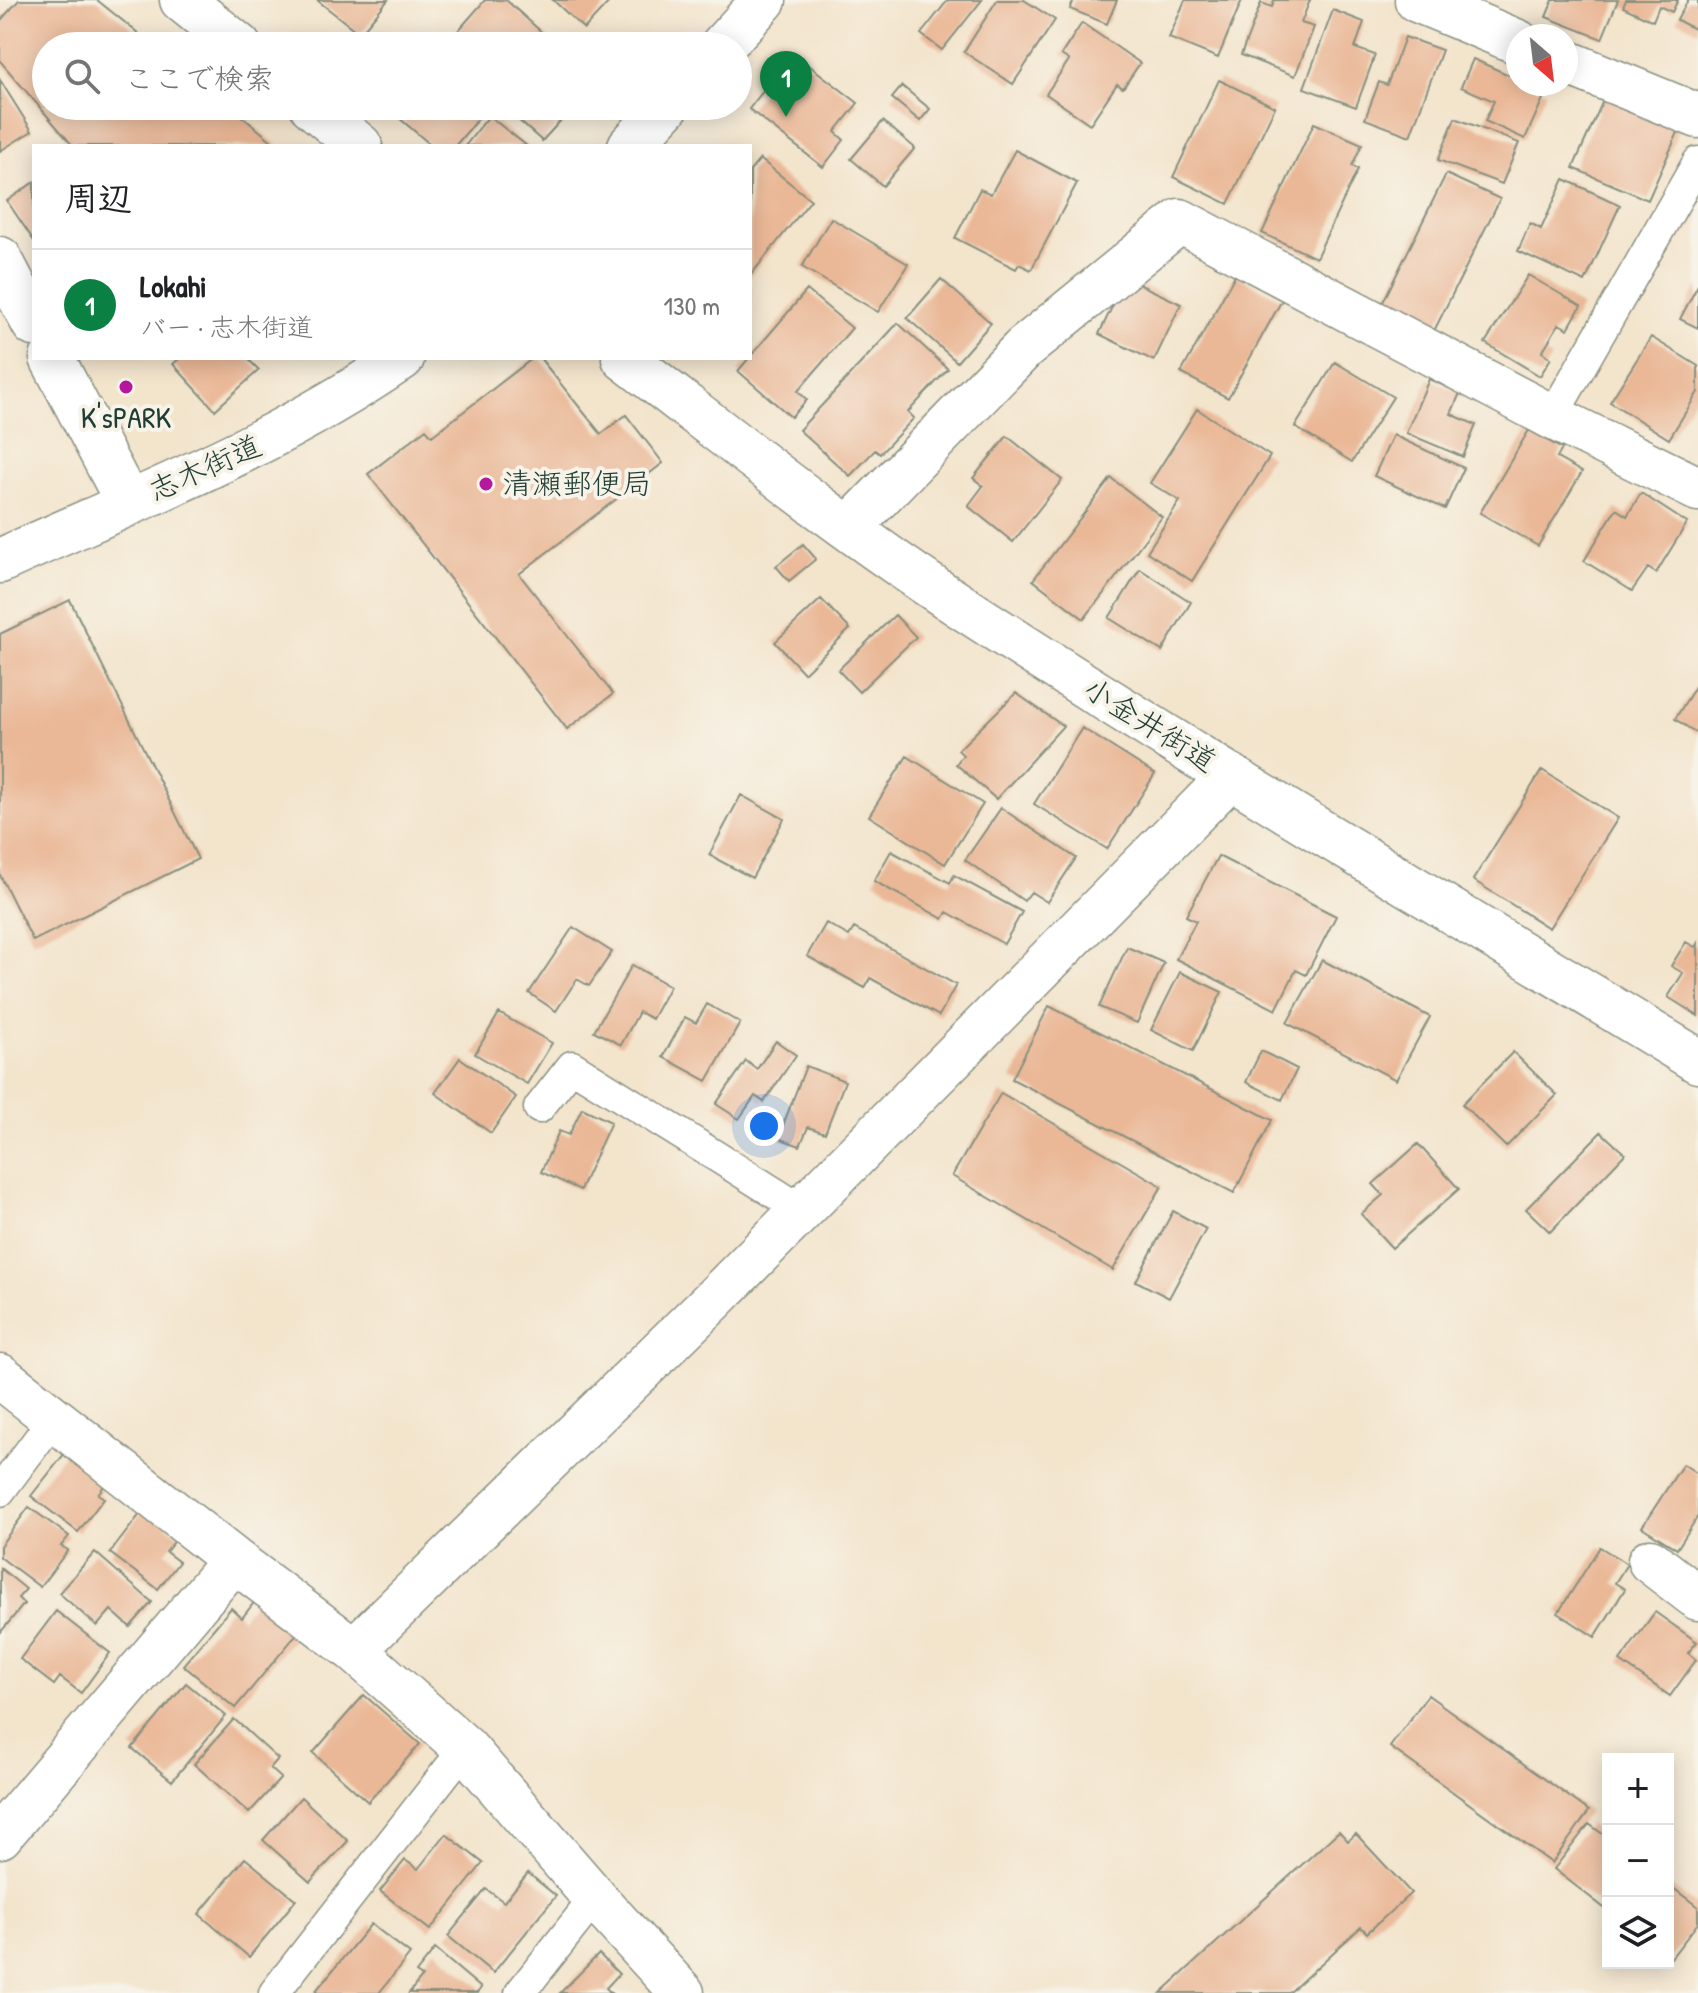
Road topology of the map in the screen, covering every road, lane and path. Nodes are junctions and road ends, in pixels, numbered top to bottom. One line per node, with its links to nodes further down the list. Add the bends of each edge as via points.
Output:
1 (182, 0): 4 (street)
2 (764, 0): 5 (street)
3 (1417, 0): 6 (street)
4 (222, 32)
5 (735, 32)
6 (1506, 37)
7 (1578, 67): 8 (street)
8 (1698, 116)
9 (329, 120): 11 (street)
10 (654, 120): 12 (street)
11 (358, 144)
12 (632, 144)
13 (1698, 162): 19 (lane)
14 (0, 259): 15 (street)
15 (32, 320)
16 (53, 360): 21 (street)
17 (399, 360): 21 (street, 志木街道, via 272,437)
18 (627, 360): 22 (street, 小金井街道)
19 (1552, 417): 20 (street); 22 (street, via 1180,221 1023,349)
20 (1698, 489)
21 (128, 503): 23 (street, 志木街道)
22 (849, 528): 24 (street, 小金井街道, via 954,602)
23 (0, 561)
24 (1231, 776): 25 (street, 小金井街道); 27 (street)
25 (1698, 1061)
26 (539, 1108): 27 (lane, via 572,1066)
27 (802, 1210): 34 (street)
28 (0, 1376): 29 (street)
29 (55, 1417): 30 (lane); 31 (street)
30 (0, 1491)
31 (234, 1560): 34 (street); 36 (street)
32 (1650, 1561): 33 (street)
33 (1698, 1598)
34 (354, 1650): 35 (street)
35 (465, 1748): 37 (street); 38 (lane)
36 (0, 1836)
37 (595, 1898): 39 (lane); 40 (street)
38 (274, 1993)
39 (520, 1993)
40 (682, 1993)

